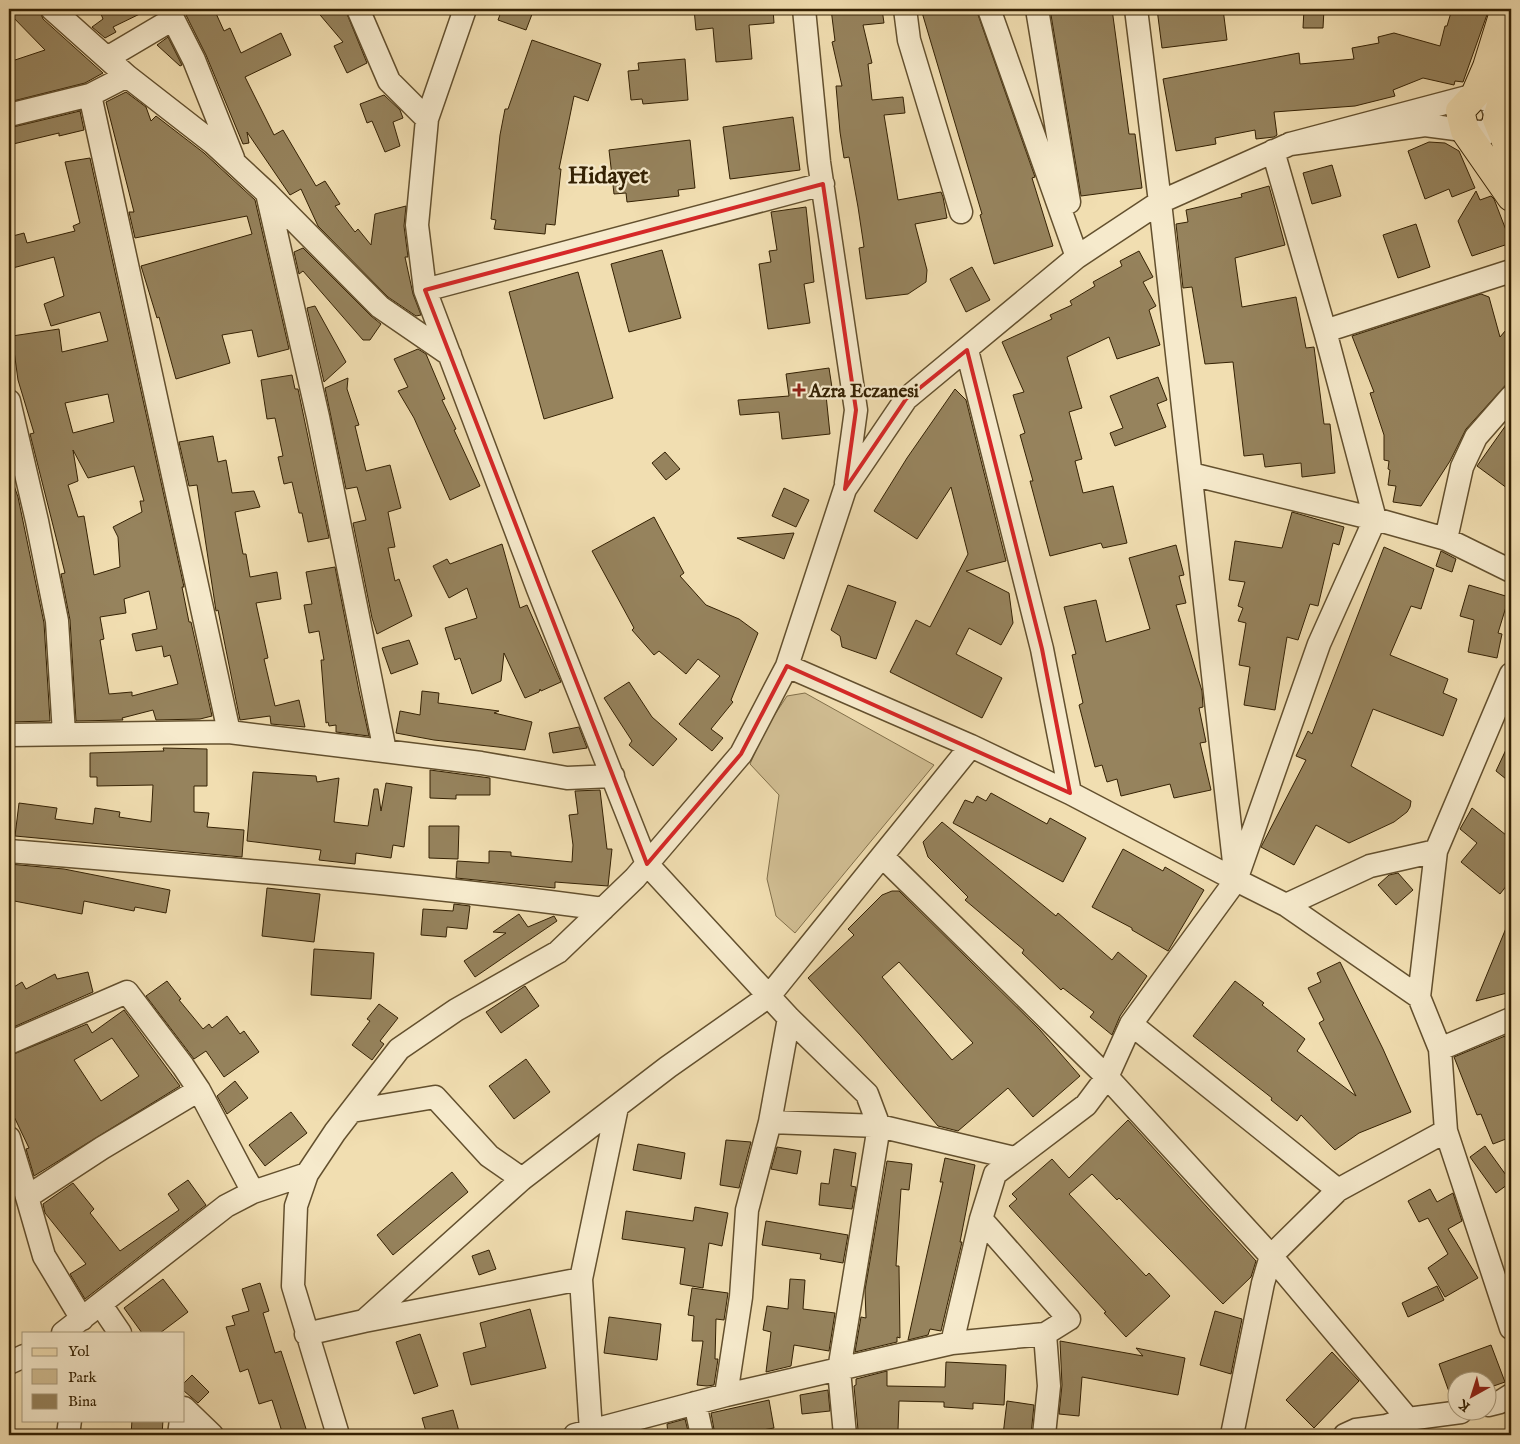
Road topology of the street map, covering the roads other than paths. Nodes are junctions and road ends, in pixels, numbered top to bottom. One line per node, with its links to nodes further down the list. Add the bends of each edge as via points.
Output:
1 (52, 9): 11 (street)
2 (358, 9): 17 (street, via 389,81)
3 (465, 9): 17 (street)
4 (804, 9): 23 (street)
5 (905, 9): 27 (street, via 909,40)
6 (989, 9): 28 (street)
7 (1037, 9): 28 (street)
8 (1136, 9): 26 (street)
9 (1505, 9): 15 (main road)
10 (171, 14): 11 (street); 22 (street, via 194,60)
11 (107, 58): 13 (street)
12 (1511, 69): 18 (main road)
13 (127, 76): 14 (street); 22 (street, via 213,142)
14 (90, 94): 16 (street); 43 (street)
15 (1475, 95): 18 (street, via 1491,102); 19 (main road, via 1460,111); 20 (street)
16 (9, 115)
17 (427, 119): 30 (street, via 417,225)
18 (1497, 119): 19 (street, via 1486,133); 21 (main road)
19 (1465, 131): 20 (street, via 1425,125); 25 (main road)
20 (1282, 147): 26 (street); 31 (street)
21 (1511, 154)
22 (235, 163): 24 (street)
23 (823, 184): 30 (street); 37 (street, via 856,410)
24 (267, 193): 33 (street, via 380,307); 47 (street, via 318,417)
25 (1511, 197)
26 (1160, 202): 28 (street); 36 (street)
27 (961, 212)
28 (1077, 257): 32 (street)
29 (1511, 271): 31 (street)
30 (425, 290): 33 (street)
31 (1325, 331): 38 (street)
32 (967, 350): 37 (street, via 906,399); 49 (street, via 1042,649)
33 (450, 355): 48 (street)
34 (1511, 396): 39 (street, via 1476,437 1462,467)
35 (9, 401): 44 (street, via 57,621)
36 (1191, 474): 38 (street); 54 (street)
37 (845, 489): 41 (street)
38 (1374, 519): 39 (street); 54 (street, via 1319,644)
39 (1446, 540): 40 (street)
40 (1511, 571)
41 (787, 666): 46 (street); 53 (street, via 740,754)
42 (1511, 674): 51 (street)
43 (229, 732): 44 (street); 47 (street)
44 (64, 734): 45 (street)
45 (9, 735)
46 (971, 746): 49 (street); 52 (street)
47 (385, 751): 48 (street, via 567,778)
48 (613, 776): 53 (street)
49 (1070, 793): 54 (street)
50 (9, 851): 56 (street, via 261,871 473,892)
51 (1436, 851): 55 (street, via 1370,866); 58 (street)
52 (883, 858): 57 (street); 64 (street)
53 (647, 864): 56 (street); 57 (street)
54 (1236, 880): 55 (street); 61 (street)
55 (1286, 905): 58 (street)
56 (603, 909): 67 (street, via 558,952 456,1010 399,1049)
57 (769, 996): 59 (street); 66 (street)
58 (1419, 997): 63 (street)
59 (789, 1018): 68 (street); 69 (street, via 867,1094)
60 (1511, 1019): 63 (street)
61 (1132, 1024): 64 (street); 75 (street)
62 (9, 1043): 65 (street, via 127,992)
63 (1440, 1049): 70 (street)
64 (1107, 1077): 72 (street, via 1086,1105); 79 (street)
65 (199, 1090): 76 (street); 77 (street)
66 (617, 1106): 74 (street); 80 (street)
67 (352, 1111): 73 (street); 74 (street, via 435,1097 489,1156)
68 (770, 1122): 69 (street); 93 (street, via 747,1210 740,1297)
69 (879, 1126): 72 (street); 92 (street)
70 (1446, 1131): 75 (street); 84 (street)
71 (9, 1138): 77 (street)
72 (1014, 1158): 78 (street, via 994,1174)
73 (307, 1174): 76 (street); 87 (street, via 296,1206 293,1286)
74 (522, 1179): 83 (street)
75 (1338, 1190): 79 (street)
76 (253, 1192): 81 (street, via 226,1206)
77 (27, 1196): 82 (street, via 44,1256)
78 (981, 1219): 88 (street, via 1069,1319); 89 (street)
79 (1271, 1256): 99 (street); 110 (street)
80 (581, 1279): 83 (street); 102 (street)
81 (101, 1306): 82 (street); 86 (street)
82 (82, 1319): 85 (street)
83 (364, 1321): 87 (street)
84 (1511, 1328)
85 (64, 1332)
86 (119, 1332)
87 (306, 1334): 106 (street)
88 (1045, 1334): 89 (street); 109 (street, via 1049,1386)
89 (952, 1343): 92 (street)
90 (22, 1357): 91 (street)
91 (9, 1364)
92 (839, 1370): 93 (street); 108 (street)
93 (726, 1395): 96 (street)
94 (1511, 1395): 95 (street)
95 (1498, 1402)
96 (695, 1403): 102 (street); 107 (street)
97 (185, 1409): 105 (street)
98 (1448, 1414): 99 (street)
99 (1408, 1419): 111 (street)
100 (70, 1422): 103 (street)
101 (181, 1422): 104 (street)
102 (583, 1433)
103 (68, 1435)
104 (179, 1435)
105 (212, 1435)
106 (338, 1435)
107 (702, 1435)
108 (845, 1435)
109 (1044, 1435)
110 (1232, 1435)
111 (1345, 1435)

